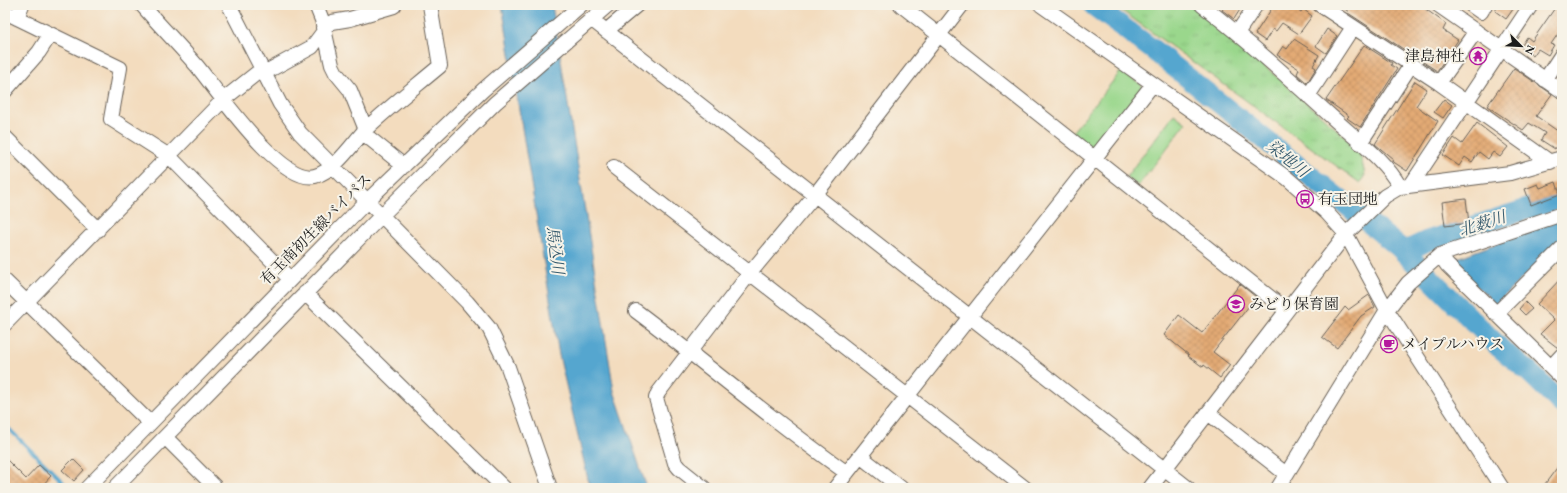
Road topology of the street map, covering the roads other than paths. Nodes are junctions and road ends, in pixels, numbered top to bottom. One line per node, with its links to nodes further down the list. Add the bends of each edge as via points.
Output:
1 (142, 5): 40 (street)
2 (229, 5): 31 (street)
3 (316, 5): 22 (street)
4 (430, 5): 42 (street, via 440,66)
5 (608, 5): 20 (street)
6 (637, 5): 23 (street)
7 (901, 5): 27 (street)
8 (962, 5): 27 (street)
9 (1041, 5): 36 (street)
10 (1202, 5): 25 (street)
11 (1256, 5): 25 (street)
12 (1320, 5): 21 (street)
13 (1438, 5): 24 (street)
14 (1471, 5): 15 (street, via 1481,12)
15 (1485, 5)
16 (1531, 5): 28 (street)
17 (394, 6): 22 (street, via 332,22)
18 (579, 7): 49 (street, 有玉南初生線バイパス, via 487,87)
19 (15, 12): 26 (street)
20 (592, 19): 23 (street); 55 (street, via 495,103)
21 (1352, 27): 30 (street); 39 (street)
22 (324, 29): 31 (street, via 312,47); 42 (street, via 332,65 350,90)
23 (606, 31): 52 (street)
24 (1476, 31): 28 (street); 35 (street)
25 (1237, 33): 39 (street)
26 (50, 35): 32 (street); 45 (street, via 120,68 111,119)
27 (939, 35): 46 (street); 52 (street)
28 (1502, 50): 34 (street); 41 (street)
29 (1562, 54): 34 (street)
30 (1411, 65): 35 (street); 44 (street)
31 (263, 71): 40 (street); 48 (street, via 280,104 300,133)
32 (19, 76): 33 (street); 37 (street)
33 (5, 79)
34 (1545, 80): 38 (street)
35 (1439, 83): 41 (street)
36 (1153, 84): 46 (street); 57 (street, via 1287,178)
37 (5, 91)
38 (1562, 91)
39 (1308, 96): 44 (street)
40 (224, 99): 45 (street); 48 (street, via 254,139 292,172 303,176 315,176)
41 (1466, 102): 47 (street); 51 (street)
42 (365, 132): 48 (street); 49 (street)
43 (5, 137): 56 (street)
44 (1360, 143): 51 (street)
45 (169, 156): 56 (street); 61 (street)
46 (1095, 158): 65 (street); 69 (street)
47 (1558, 158): 51 (street, via 1510,173)
48 (332, 166): 53 (street)
49 (404, 166): 53 (street, 有玉南初生線バイパス)
50 (614, 167): 60 (street)
51 (1405, 186): 57 (street, via 1379,201)
52 (815, 195): 60 (street); 69 (street)
53 (367, 201): 55 (street); 61 (street, 有玉南初生線バイパス)
54 (1562, 214): 59 (street)
55 (382, 215): 63 (street); 83 (street, via 489,328 508,366)
56 (98, 230): 64 (street)
57 (1346, 234): 65 (street); 66 (street)
58 (1562, 248): 68 (street)
59 (1440, 255): 66 (street, via 1408,283); 68 (street)
60 (750, 273): 71 (street); 75 (street)
61 (290, 279): 77 (street, 有玉南初生線バイパス)
62 (5, 281): 64 (street)
63 (306, 293): 78 (street); 87 (street)
64 (26, 302): 70 (street); 77 (street)
65 (1286, 310): 76 (street)
66 (1388, 310): 82 (street); 95 (street)
67 (636, 311): 71 (street)
68 (1496, 314): 73 (street)
69 (970, 316): 75 (street); 80 (street)
70 (5, 324)
71 (690, 352): 81 (street, via 794,436); 88 (street, via 656,398 675,463)
72 (1562, 355): 73 (street)
73 (1551, 366): 74 (street)
74 (1562, 378)
75 (907, 396): 79 (street); 91 (street)
76 (1208, 413): 80 (street); 82 (street)
77 (150, 423): 84 (street, 有玉南初生線バイパス)
78 (165, 437): 85 (street); 86 (street)
79 (860, 456): 81 (street); 90 (street)
80 (1165, 470): 92 (street); 93 (street)
81 (847, 473): 89 (street)
82 (1286, 474): 94 (street)
83 (548, 487)
84 (87, 488)
85 (115, 488)
86 (216, 488)
87 (504, 488)
88 (704, 488)
89 (835, 488)
90 (901, 488)
91 (1025, 488)
92 (1150, 488)
93 (1188, 488)
94 (1278, 488)
95 (1502, 488)

